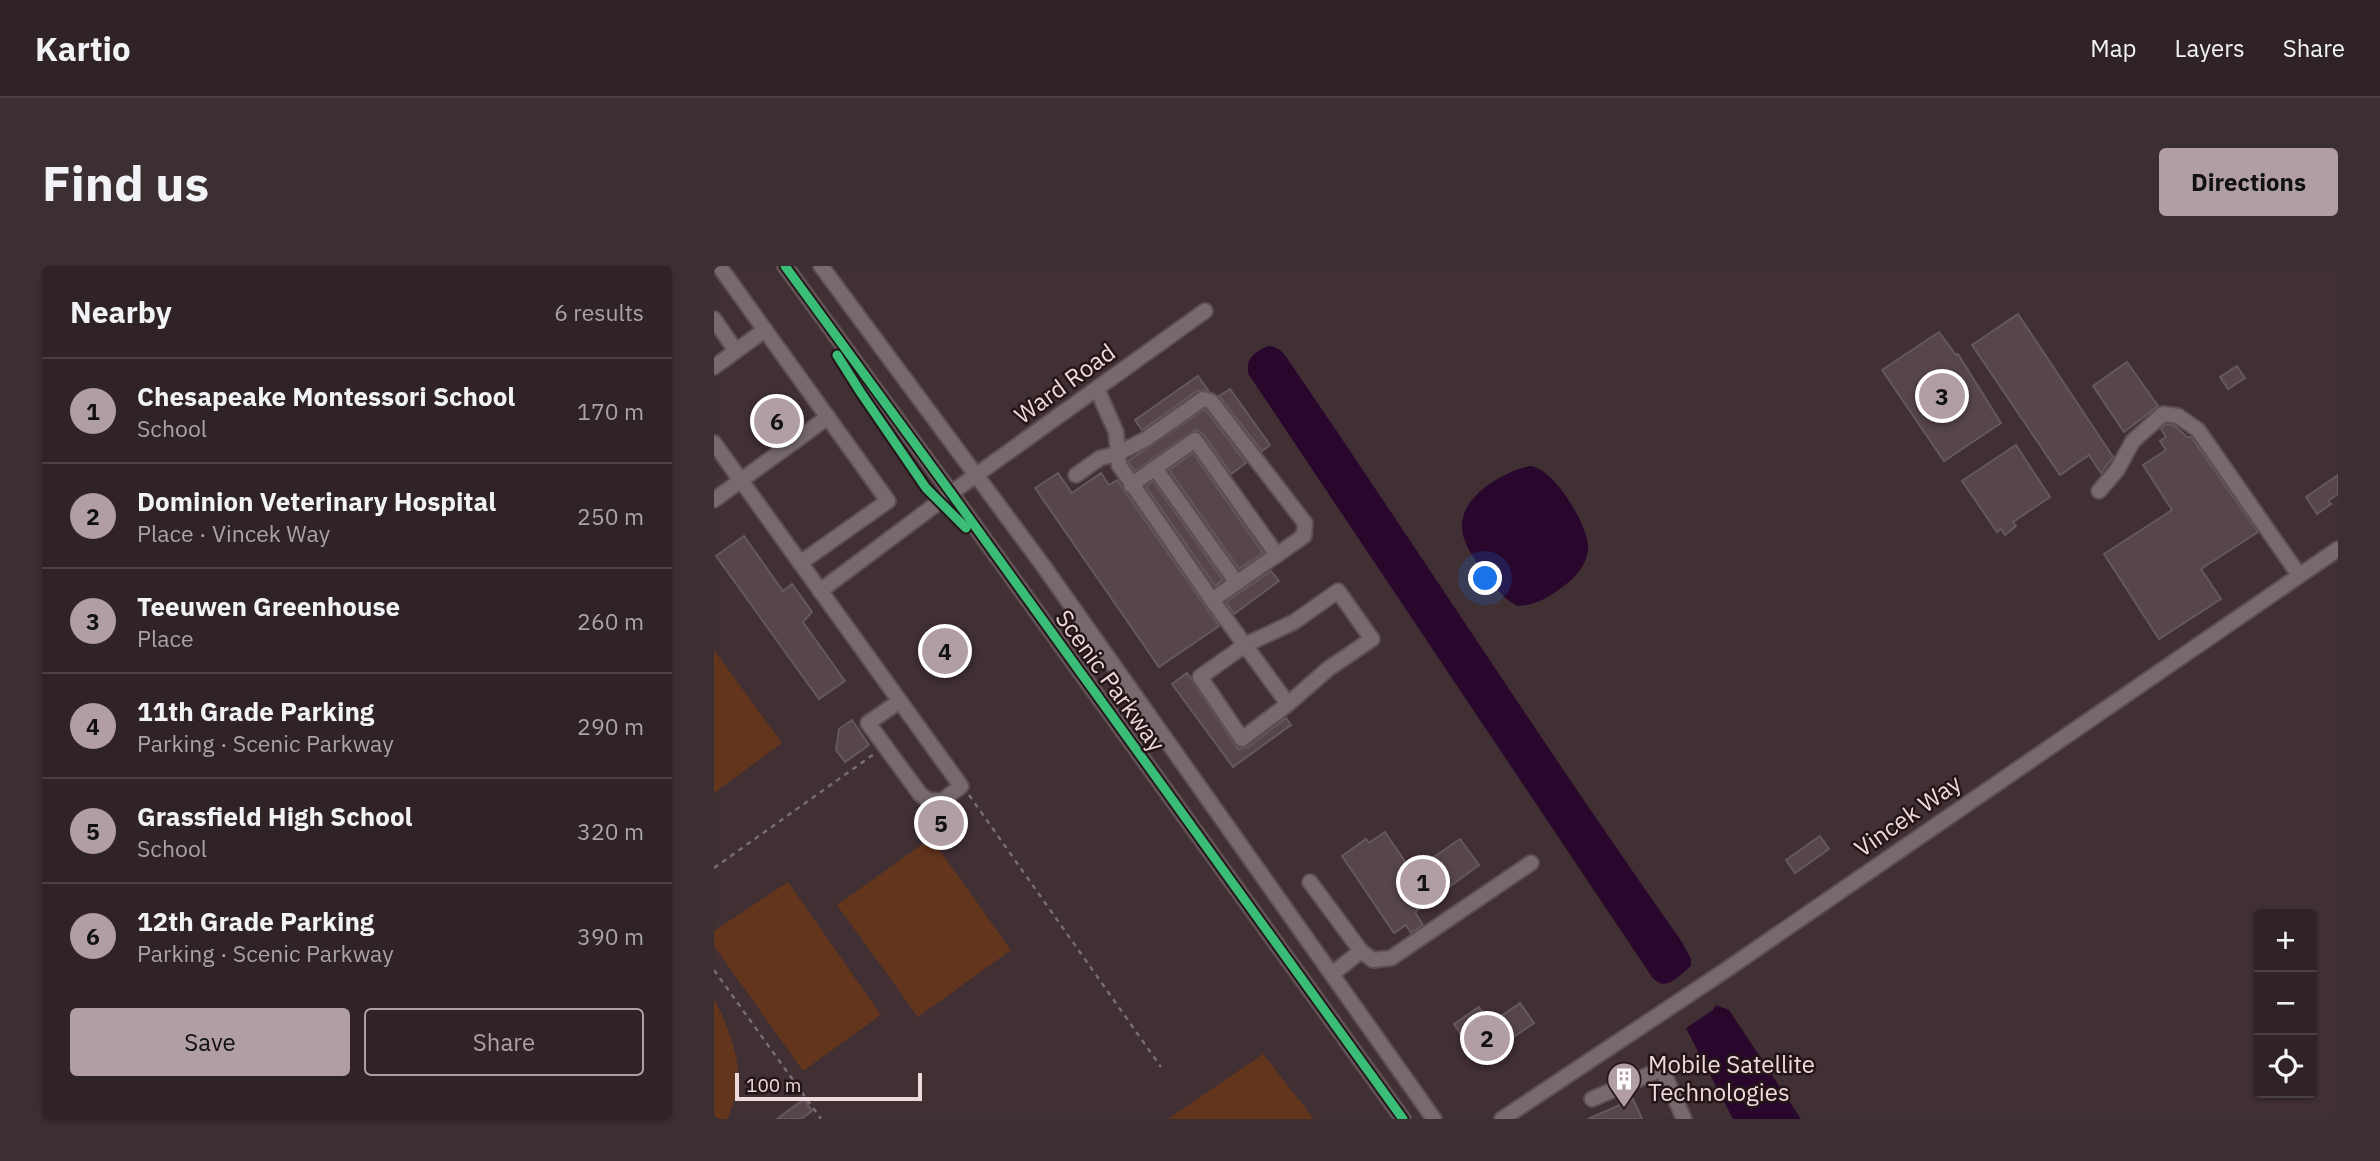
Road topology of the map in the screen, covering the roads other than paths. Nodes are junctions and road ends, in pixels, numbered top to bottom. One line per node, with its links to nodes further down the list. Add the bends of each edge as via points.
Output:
1 (719, 266): 6 (street)
2 (785, 266): 19 (street, Scenic Parkway)
3 (821, 266): 15 (street, Scenic Parkway)
4 (1205, 311): 9 (street, Ward Road)
5 (714, 319): 7 (street)
6 (765, 330): 7 (street); 10 (street)
7 (736, 351): 8 (street)
8 (714, 367)
9 (1097, 389): 12 (street, via 1116,432); 15 (street, Ward Road)
10 (828, 417): 16 (street); 23 (street, via 888,501)
11 (714, 443): 16 (street)
12 (1117, 454): 14 (street, via 1100,458); 17 (street); 22 (street, via 1203,399 1211,401 1305,523 1304,536)
13 (1155, 468): 17 (street); 22 (street, via 1195,440); 25 (street)
14 (1076, 475)
15 (975, 476): 19 (street, Ward Road); 34 (street, Scenic Parkway)
16 (741, 480): 20 (street); 23 (street)
17 (1131, 485): 27 (street)
18 (2099, 491): 24 (street, via 2133,441 2163,414 2178,416 2199,430)
19 (951, 493): 26 (street, Ward Road); 36 (street, Scenic Parkway)
20 (714, 500)
21 (2338, 549): 24 (street, Vincek Way)
22 (1277, 555): 25 (street)
23 (800, 563): 26 (street)
24 (2299, 575): 38 (street, Vincek Way)
25 (1237, 583): 27 (street)
26 (821, 591): 29 (street)
27 (1212, 600): 28 (street)
28 (1245, 645): 30 (street); 30 (street, via 1200,677 1242,739); 30 (street, via 1294,622 1338,591 1372,639)
29 (900, 701): 29 (street, via 961,786 942,801 920,794 868,723)
30 (1288, 704)
31 (1531, 863): 33 (street, via 1391,958 1373,960)
32 (1310, 882): 33 (street)
33 (1360, 951): 34 (street)
34 (1332, 974): 37 (street, Scenic Parkway)
35 (1592, 1099): 39 (street, via 1662,1069)
36 (1403, 1119)
37 (1434, 1119)
38 (1502, 1119)
39 (1684, 1119)

